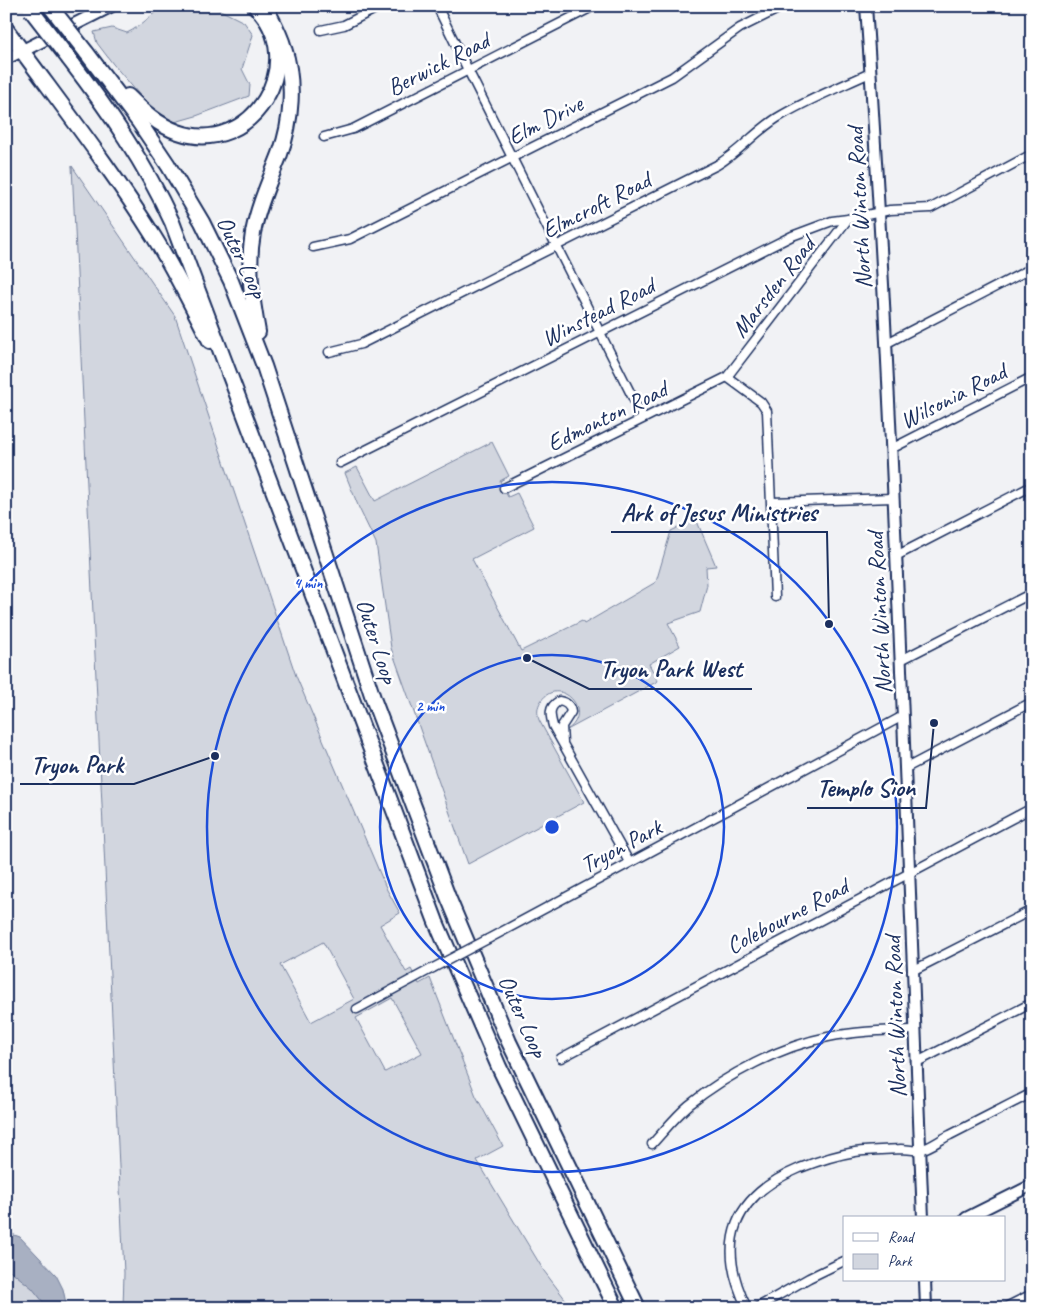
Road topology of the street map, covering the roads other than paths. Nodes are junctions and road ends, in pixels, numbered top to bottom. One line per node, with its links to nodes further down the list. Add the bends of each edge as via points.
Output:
1 (50, 6): 16 (highway, Outer Loop, bridge)
2 (111, 6): 11 (main road)
3 (255, 6): 14 (highway)
4 (265, 6): 14 (highway); 33 (highway, via 286,53 290,88 286,136 258,212 251,250 252,297)
5 (381, 6): 13 (street, via 344,25)
6 (437, 6): 18 (street)
7 (594, 6): 18 (street, Berwick Road)
8 (784, 6): 22 (street, Elm Drive, via 740,28 672,78)
9 (866, 6): 19 (main road, North Winton Road)
10 (30, 8): 34 (highway, Outer Loop, bridge, via 122,131 161,199)
11 (93, 10): 15 (main road)
12 (6, 29): 15 (highway)
13 (321, 30)
14 (272, 34): 16 (highway, via 277,68 266,99 242,124 212,136 188,135 159,123)
15 (22, 51): 17 (main road); 34 (highway, via 157,242)
16 (86, 52): 33 (highway, Outer Loop, via 147,132 195,210 236,293)
17 (6, 59)
18 (468, 70): 20 (street, Berwick Road, via 353,129); 22 (street)
19 (870, 73): 23 (main road, North Winton Road); 25 (street, Elmcroft Road, via 786,113 717,165)
20 (324, 137)
21 (1032, 154): 23 (street, Winstead Road, via 931,208)
22 (513, 158): 25 (street); 26 (street, Elm Drive, via 350,239)
23 (879, 212): 24 (street, Winstead Road); 29 (main road, North Winton Road)
24 (848, 219): 28 (street, Winstead Road, via 832,220 799,233); 32 (street, Marsden Road)
25 (557, 245): 28 (street); 30 (street, Elmcroft Road, via 360,344)
26 (312, 247)
27 (1032, 268): 29 (street)
28 (600, 332): 35 (street); 37 (street, Winstead Road)
29 (886, 344): 36 (main road, North Winton Road)
30 (329, 352)
31 (1032, 376): 36 (street, Wilsonia Road)
32 (727, 377): 35 (street, Edmonton Road); 41 (street, via 766,408)
33 (272, 391): 70 (highway, Outer Loop, via 370,689 450,903 503,1030)
34 (243, 406): 69 (highway, Outer Loop, via 446,946 498,1067)
35 (643, 418): 39 (street, Edmonton Road)
36 (891, 449): 40 (main road, North Winton Road)
37 (340, 463)
38 (1032, 486): 42 (street)
39 (504, 488)
40 (893, 498): 41 (street); 42 (main road, North Winton Road)
41 (772, 502): 44 (street)
42 (896, 556): 45 (main road, North Winton Road)
43 (1032, 592): 45 (street)
44 (775, 597)
45 (901, 660): 47 (main road, North Winton Road)
46 (1032, 702): 49 (street)
47 (904, 716): 49 (main road, North Winton Road); 51 (street, Tryon Park)
48 (563, 743): 48 (street, via 550,716 550,710 559,701 567,704 571,712 562,726); 51 (street)
49 (906, 768): 52 (main road, North Winton Road)
50 (1032, 808): 52 (street, Colebourne Road)
51 (629, 862): 56 (street, Tryon Park, bridge)
52 (910, 872): 54 (main road, North Winton Road); 58 (street, Colebourne Road)
53 (1032, 910): 54 (street)
54 (912, 971): 57 (main road, North Winton Road)
55 (1032, 1003): 59 (street)
56 (357, 1009)
57 (915, 1030): 59 (main road, North Winton Road); 61 (street, via 827,1037 773,1055 695,1101)
58 (561, 1058)
59 (917, 1062): 62 (main road, North Winton Road)
60 (1032, 1094): 62 (street)
61 (652, 1144)
62 (920, 1150): 64 (main road, North Winton Road); 71 (street, via 878,1150 830,1157 789,1173 756,1195 738,1219 733,1232 734,1277)
63 (1032, 1185): 65 (main road)
64 (923, 1216)
65 (970, 1216)
66 (843, 1261): 72 (street)
67 (925, 1282): 73 (main road)
68 (1032, 1294): 74 (street)
69 (616, 1308)
70 (638, 1308)
71 (747, 1308)
72 (756, 1308)
73 (926, 1308)
74 (1004, 1308)

